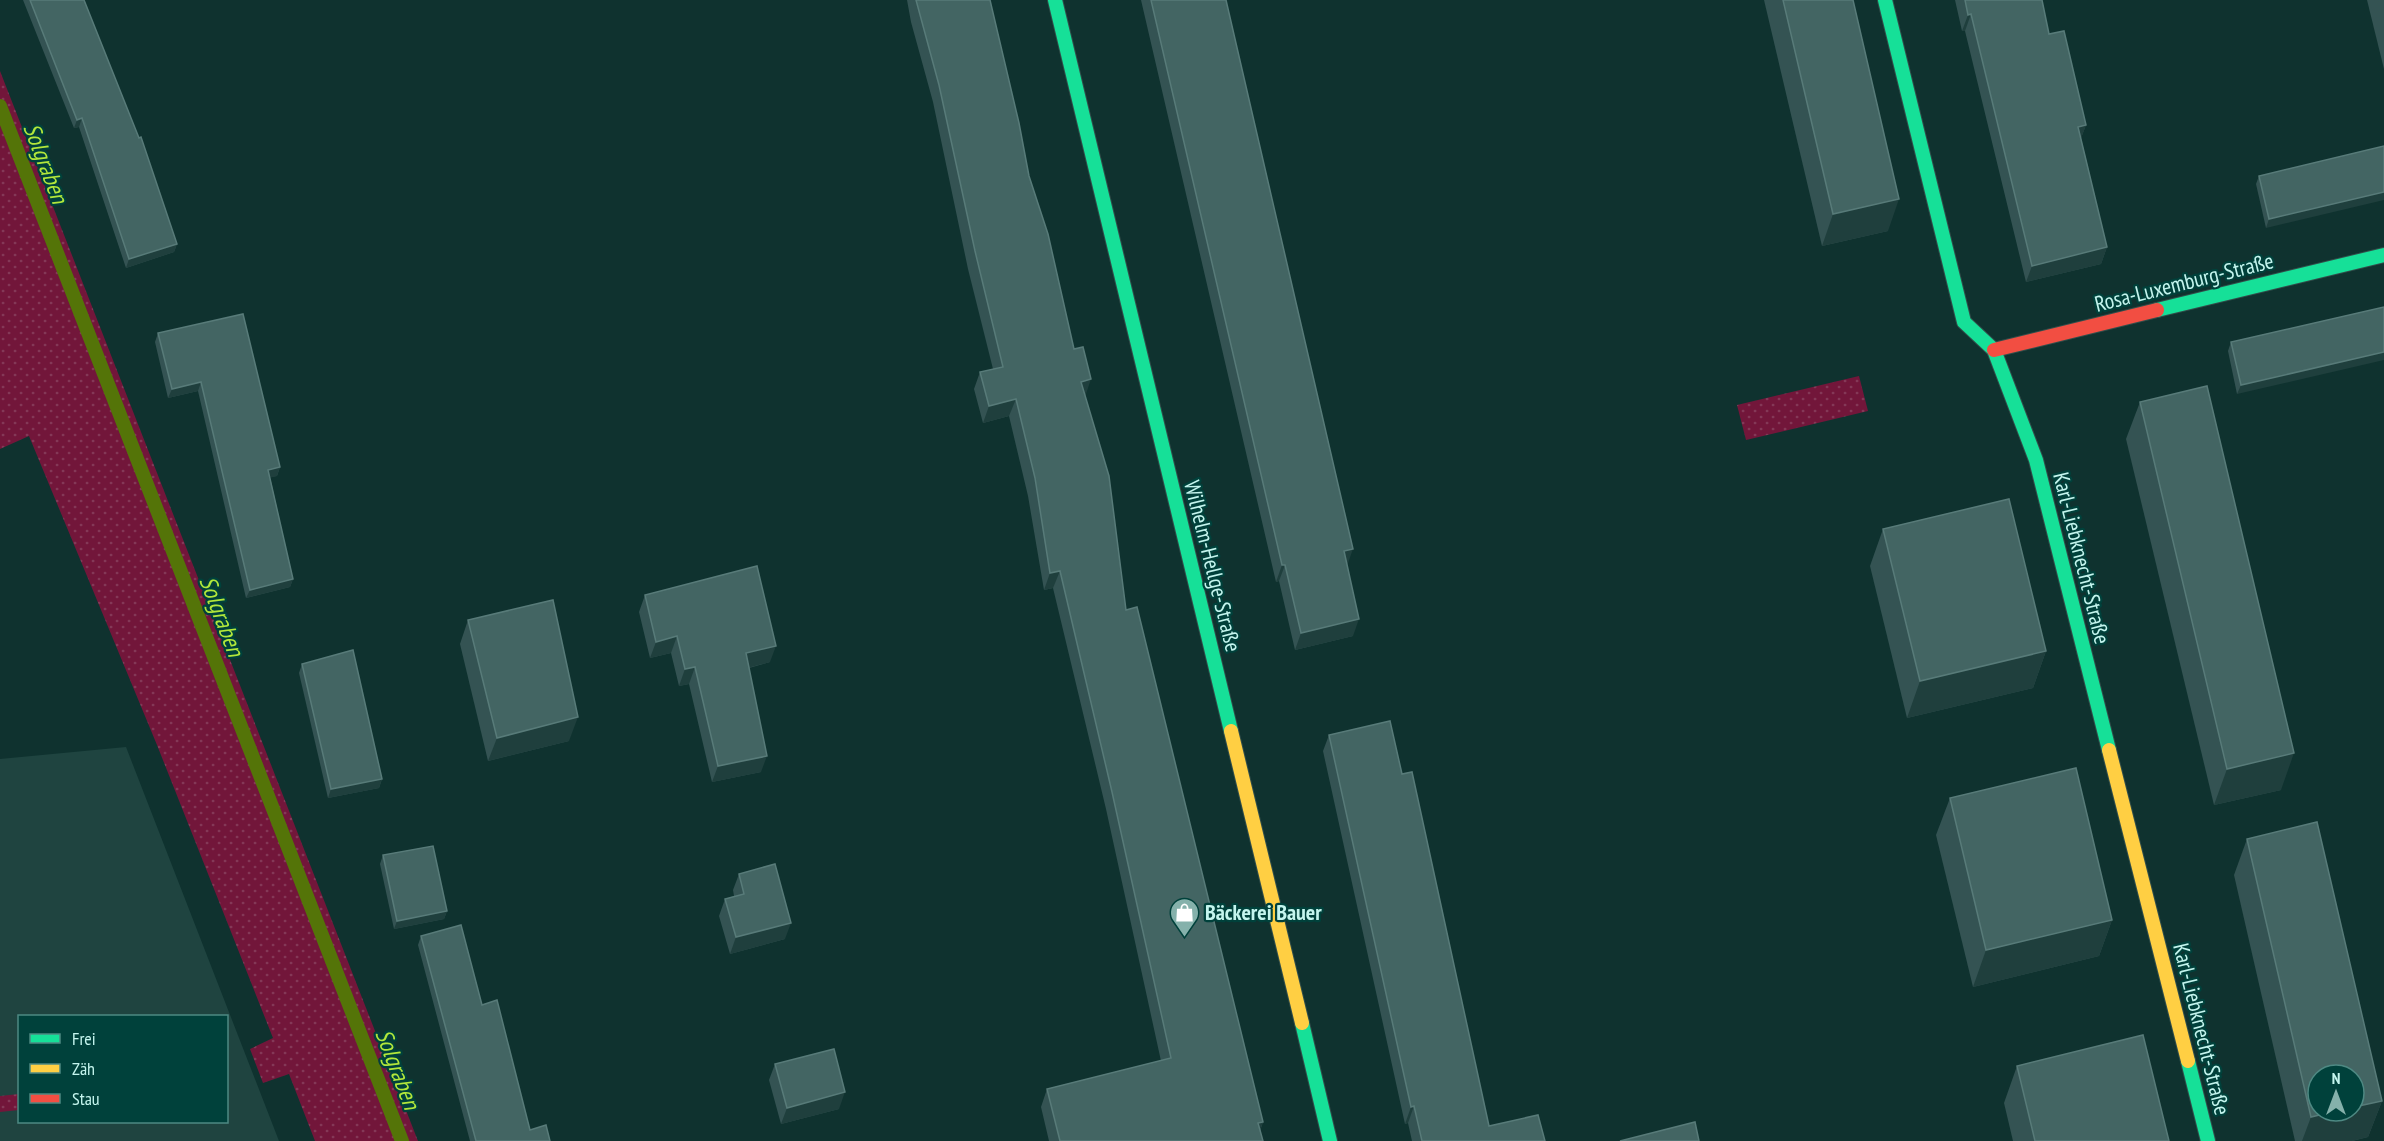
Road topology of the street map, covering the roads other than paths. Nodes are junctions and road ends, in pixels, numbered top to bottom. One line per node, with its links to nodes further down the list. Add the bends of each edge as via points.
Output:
1 (1055, 0): 5 (street, Wilhelm-Hellge-Straße)
2 (1885, 0): 4 (street, Karl-Liebknecht-Straße, via 1964,322)
3 (2384, 255): 4 (street, Rosa-Luxemburg-Straße)
4 (1994, 350): 6 (street, Karl-Liebknecht-Straße, via 2036,460)
5 (1330, 1141)
6 (2208, 1141)

